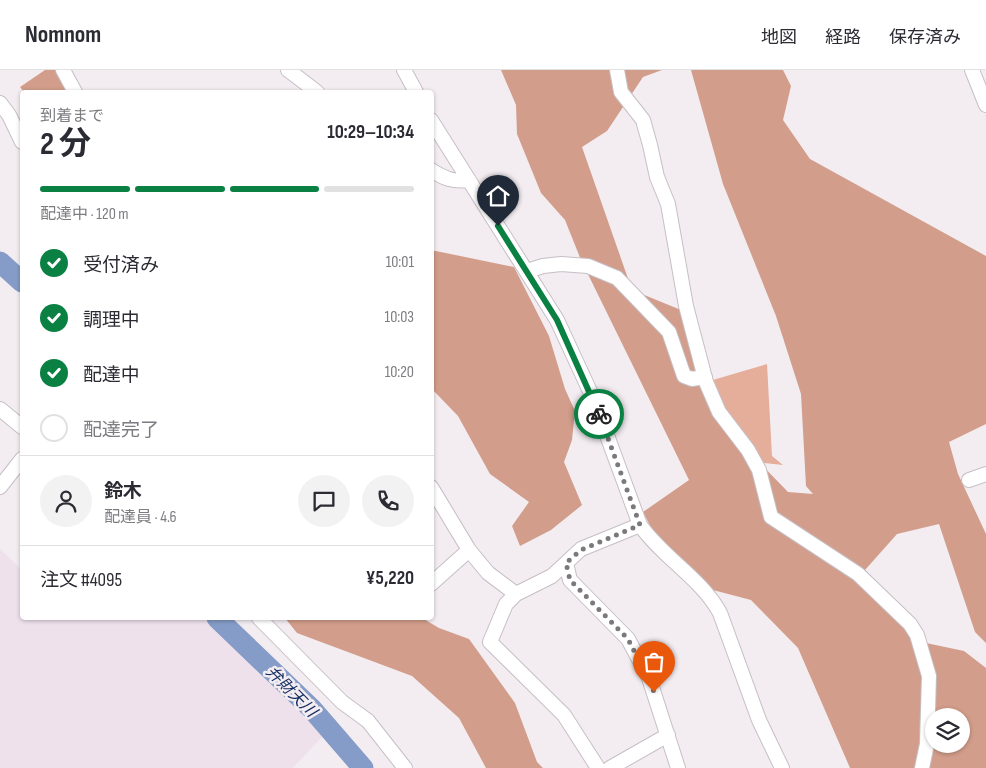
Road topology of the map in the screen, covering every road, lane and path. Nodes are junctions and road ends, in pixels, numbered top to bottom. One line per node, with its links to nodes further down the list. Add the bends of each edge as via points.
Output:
1 (63, 70): 6 (street)
2 (288, 70): 7 (street)
3 (404, 70): 8 (street)
4 (617, 70): 16 (street, via 621,92 642,120 657,177 668,204 686,306)
5 (972, 70): 10 (street)
6 (74, 90)
7 (314, 90)
8 (415, 90)
9 (0, 103): 12 (street)
10 (986, 105)
11 (434, 125): 14 (street)
12 (20, 138)
13 (434, 172): 14 (street, via 455,182)
14 (470, 180): 15 (street)
15 (527, 271): 16 (street, via 561,264 588,266 617,278 669,332 684,376 692,379); 24 (street, via 557,320 586,383)
16 (705, 377): 36 (street, via 719,412 759,470 771,517 858,574 910,624 917,635 929,676 927,744)
17 (0, 408): 18 (street)
18 (20, 425)
19 (20, 462): 22 (street)
20 (986, 474): 21 (street)
21 (969, 480)
22 (0, 487)
23 (434, 492): 25 (street)
24 (640, 525): 26 (street, via 581,550); 35 (street, via 656,546 712,599 759,720)
25 (470, 550): 27 (street); 28 (street, via 488,572)
26 (566, 563): 28 (street, via 552,576); 30 (street, via 570,580 628,639 648,678)
27 (434, 581)
28 (516, 594): 32 (street, via 506,604 490,642 564,715)
29 (261, 620): 31 (street, via 342,702 368,721)
30 (668, 735): 33 (street); 34 (street)
31 (405, 768)
32 (598, 768)
33 (610, 768)
34 (678, 768)
35 (782, 768)
36 (922, 768)

